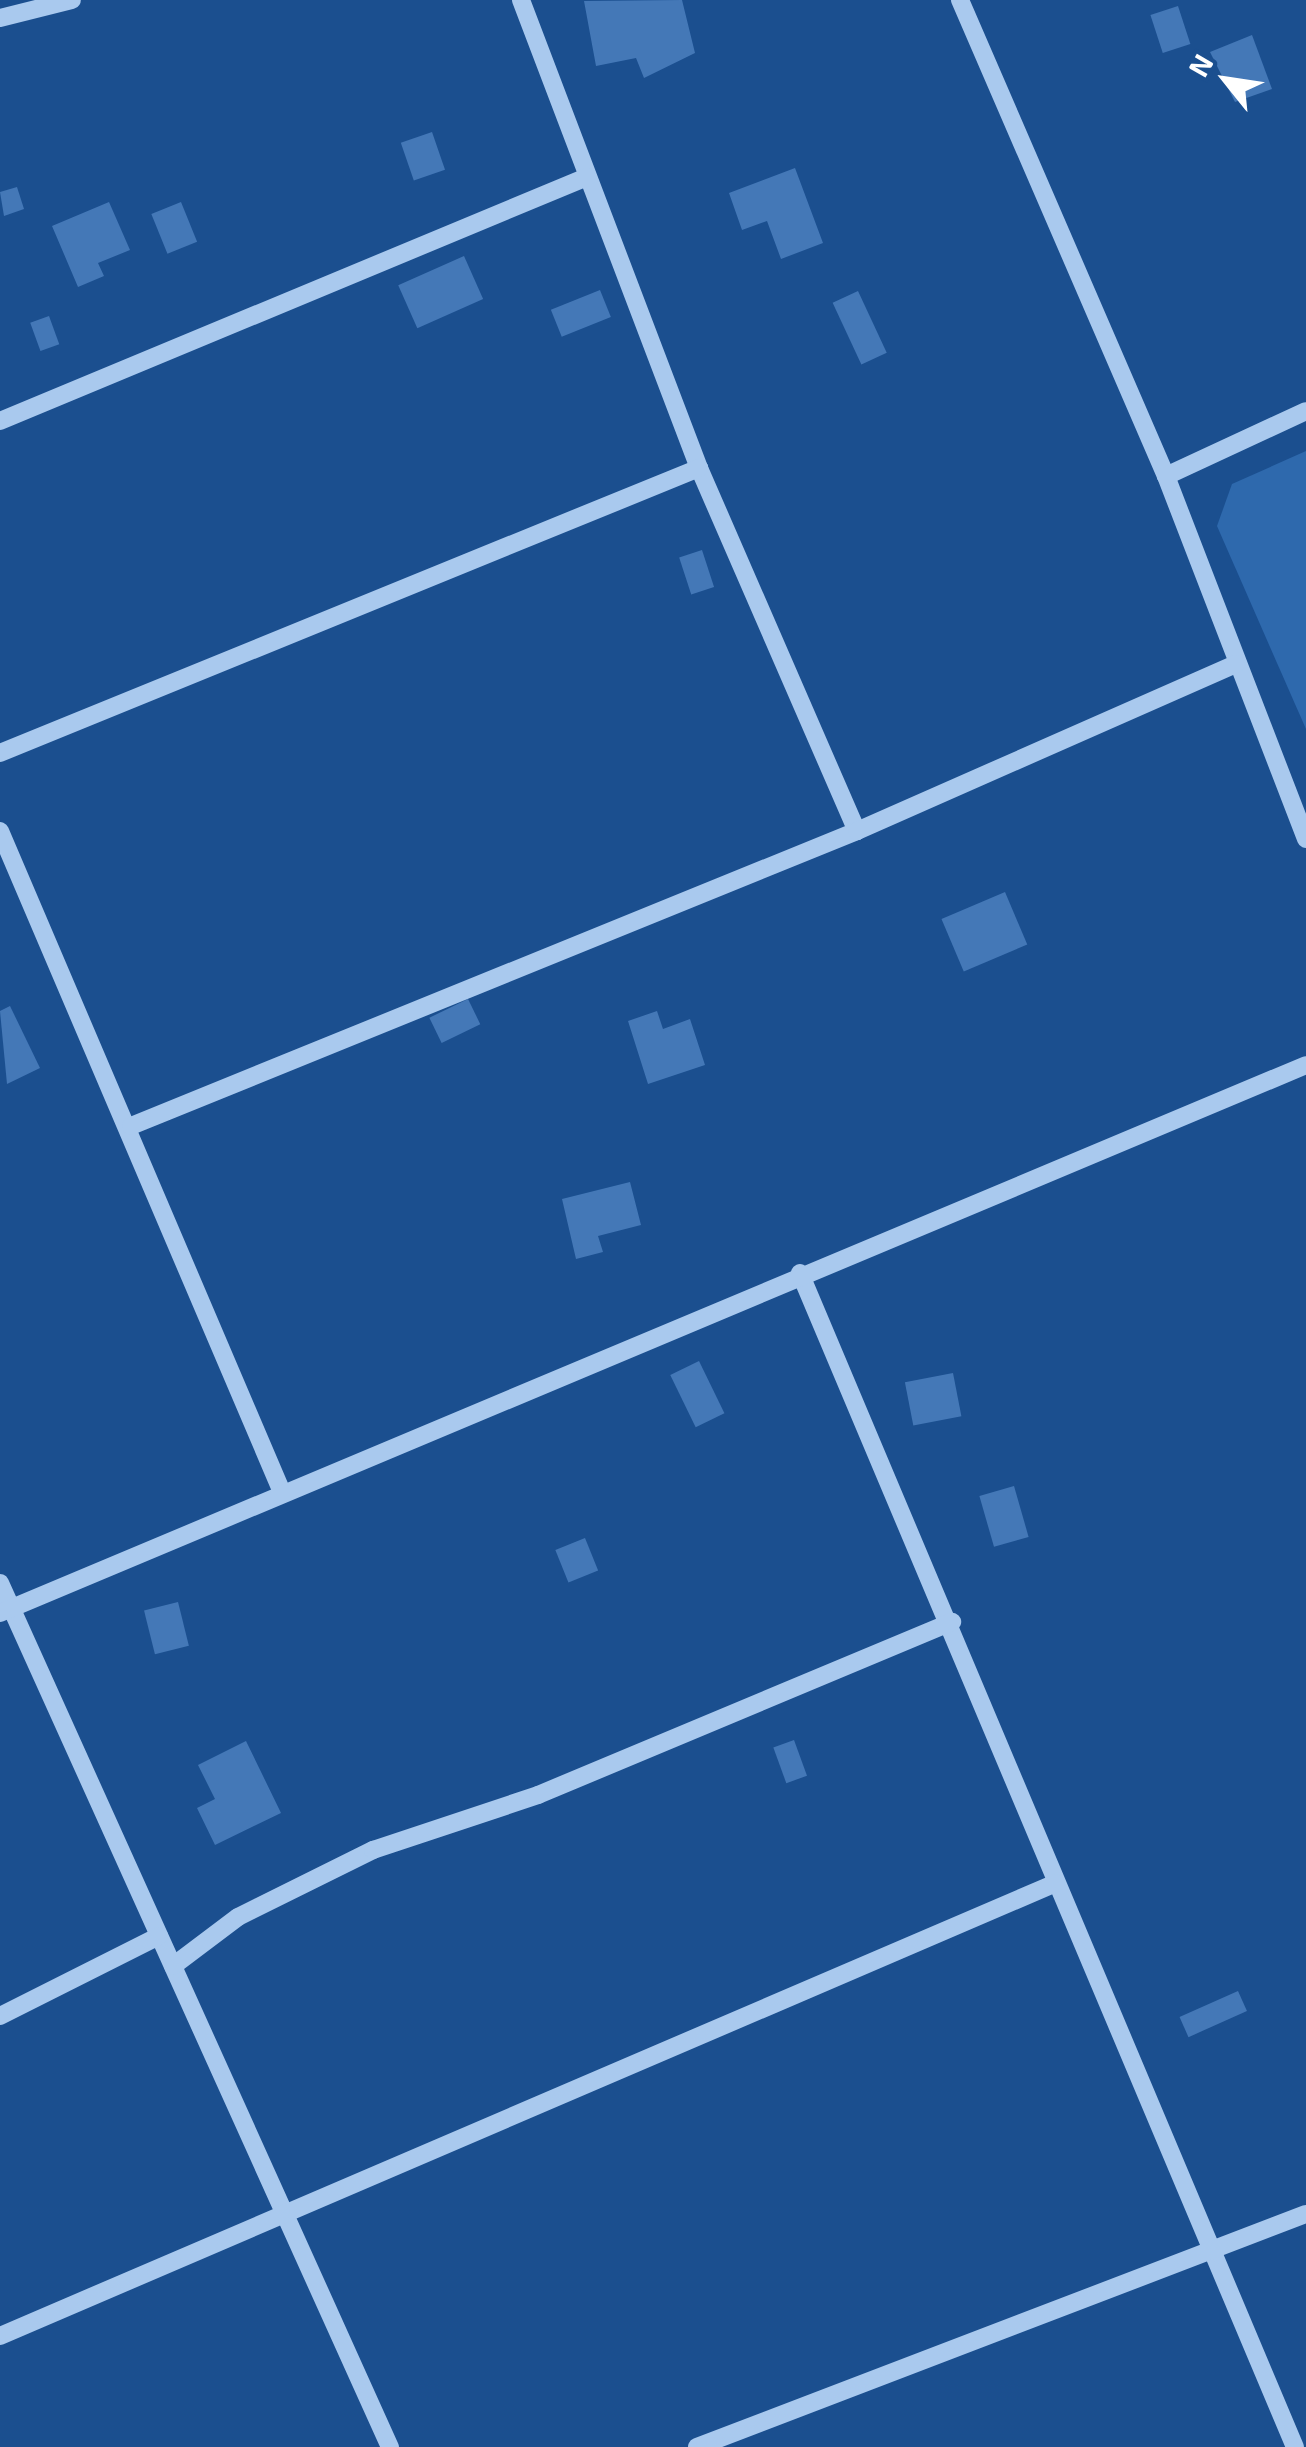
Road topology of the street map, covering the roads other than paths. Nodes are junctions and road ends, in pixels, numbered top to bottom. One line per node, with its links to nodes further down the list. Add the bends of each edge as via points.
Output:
1 (72, 0): 4 (street)
2 (521, 0): 5 (street)
3 (960, 0): 9 (street)
4 (0, 18)
5 (587, 177): 7 (street); 8 (street)
6 (1306, 411): 9 (street)
7 (0, 421)
8 (699, 468): 11 (street); 12 (street)
9 (1166, 476): 10 (street)
10 (1236, 664): 12 (street); 14 (street)
11 (0, 753)
12 (857, 830): 16 (street)
13 (0, 832): 16 (street)
14 (1306, 839)
15 (1306, 1065): 17 (street)
16 (132, 1126): 18 (street)
17 (800, 1272): 18 (street); 21 (street)
18 (282, 1492): 20 (street)
19 (0, 1583): 20 (street)
20 (5, 1611): 23 (street)
21 (952, 1622): 22 (street); 24 (street, via 538,1795 373,1850 238,1917)
22 (1056, 1883): 27 (street); 28 (street)
23 (159, 1936): 24 (street); 25 (street)
24 (173, 1966): 27 (street)
25 (0, 2016)
26 (1306, 2214): 28 (street)
27 (286, 2216): 29 (street); 30 (street)
28 (1210, 2252): 31 (street); 32 (street)
29 (0, 2336)
30 (390, 2447)
31 (696, 2447)
32 (1294, 2447)

